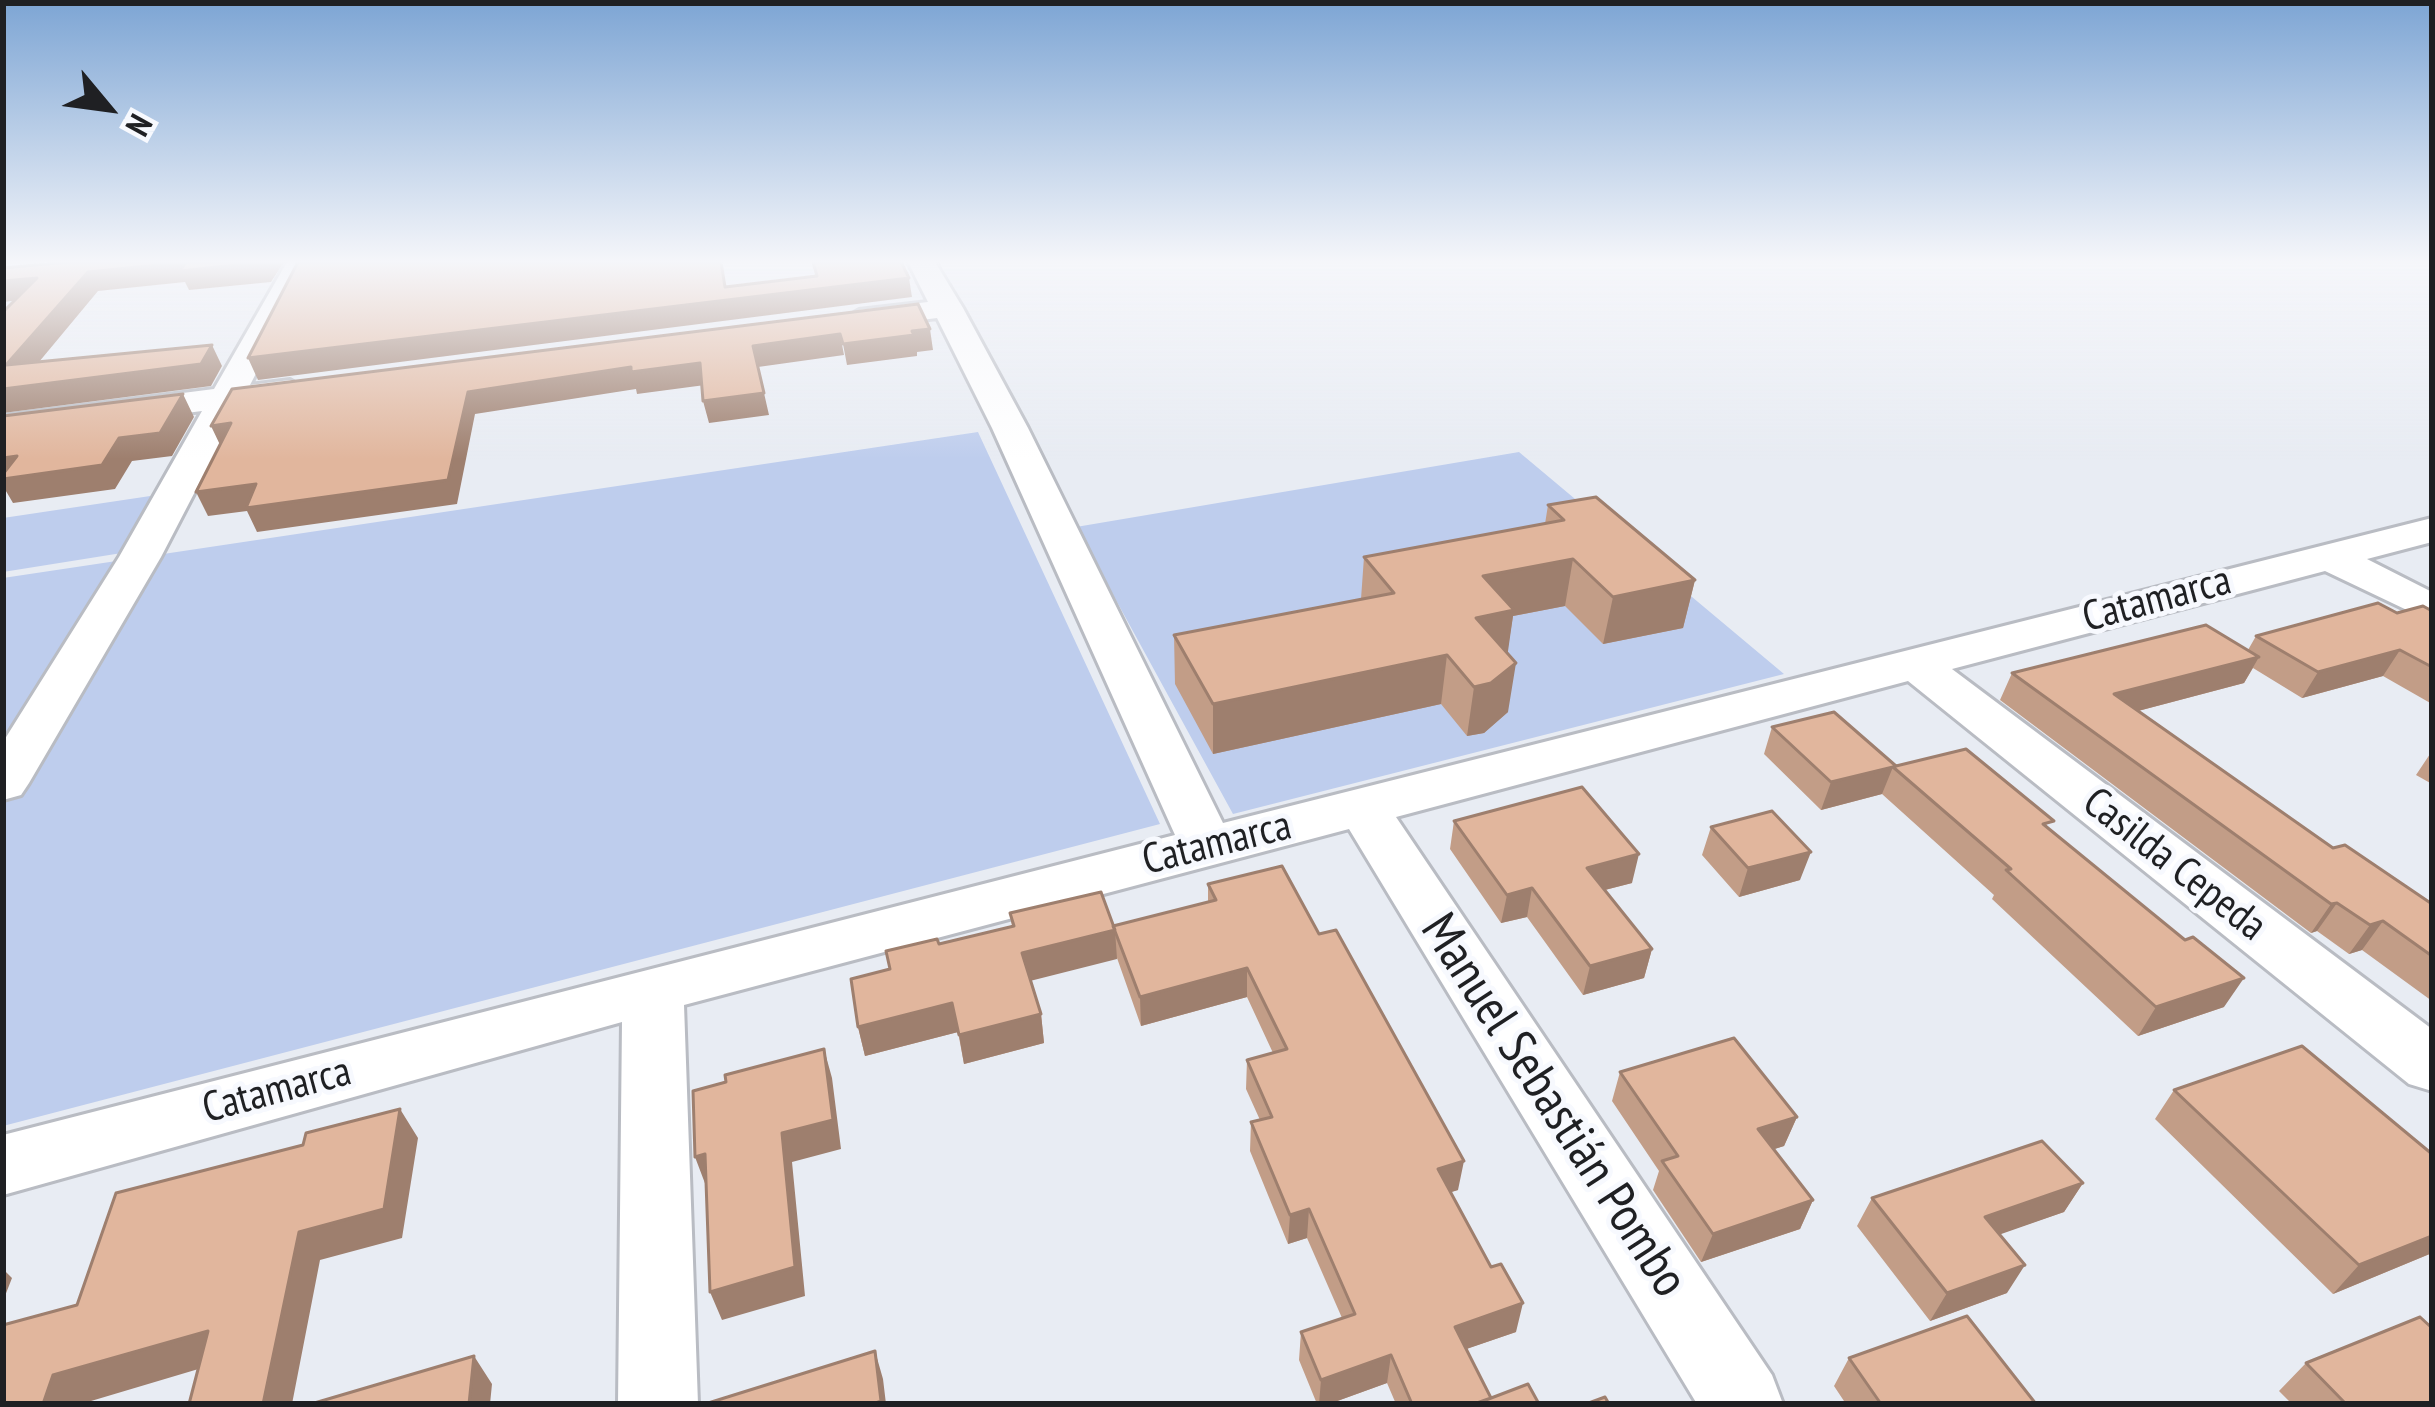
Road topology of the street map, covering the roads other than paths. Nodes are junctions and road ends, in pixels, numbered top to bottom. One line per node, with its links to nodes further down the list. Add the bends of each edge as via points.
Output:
1 (264, 328): 4 (street)
2 (958, 328): 12 (street)
3 (319, 386): 4 (street)
4 (226, 398): 5 (street); 10 (street)
5 (3, 426)
6 (2432, 530): 7 (street, Catamarca)
7 (2328, 556): 8 (street); 9 (street, Catamarca)
8 (2432, 609)
9 (1915, 664): 11 (street, Catamarca); 14 (street, Casilda Cepeda)
10 (3, 783)
11 (1363, 807): 12 (street, Catamarca); 17 (street, Manuel Sebastián Pombo)
12 (1207, 846): 13 (street, Catamarca)
13 (652, 990): 15 (street, Catamarca); 16 (street)
14 (2432, 1065)
15 (3, 1165)
16 (658, 1404)
17 (1744, 1404)

